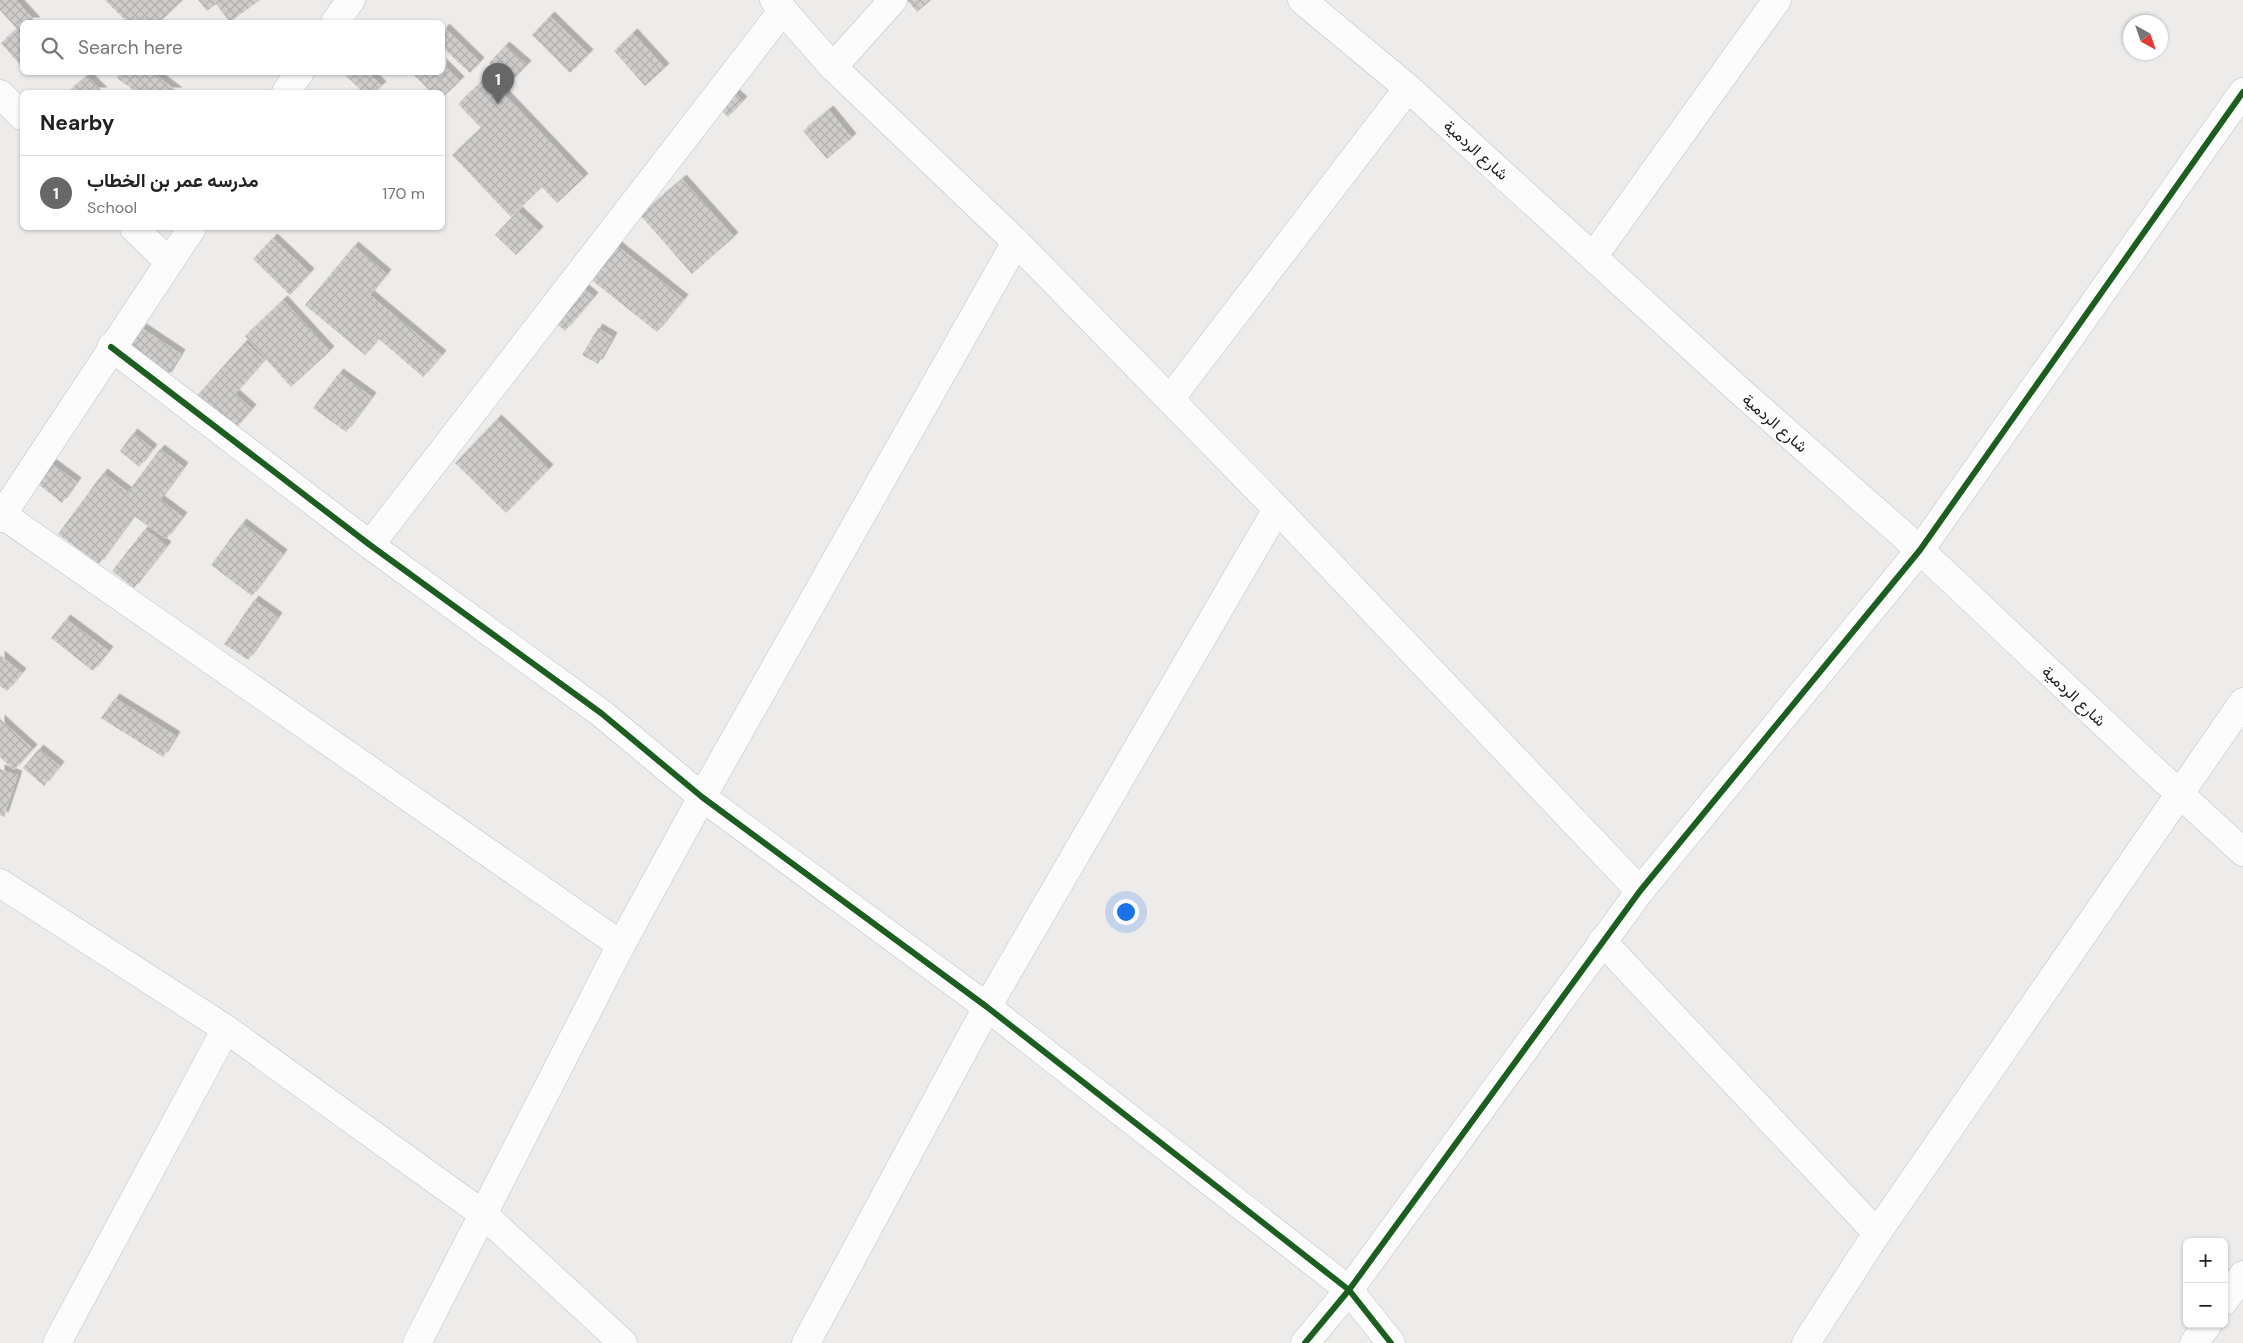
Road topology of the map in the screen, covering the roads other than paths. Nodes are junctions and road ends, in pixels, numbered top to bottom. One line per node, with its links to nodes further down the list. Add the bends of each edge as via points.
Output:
1 (351, 0): 6 (street)
2 (894, 0): 7 (street)
3 (1302, 0): 9 (street, شارع الردمية)
4 (1777, 0): 17 (street)
5 (779, 5): 7 (street); 23 (street)
6 (337, 20)
7 (833, 66): 16 (street)
8 (298, 75): 10 (street)
9 (1408, 88): 17 (street, شارع الردمية); 20 (street)
10 (287, 90)
11 (2243, 92): 24 (street)
12 (0, 94): 13 (street)
13 (20, 114)
14 (136, 230): 18 (street)
15 (191, 230): 18 (street)
16 (1016, 242): 20 (street); 27 (street)
17 (1593, 257): 24 (street, شارع الردمية)
18 (168, 261): 19 (street)
19 (111, 347): 22 (street); 23 (street)
20 (1170, 399): 21 (street)
21 (1277, 509): 30 (street); 33 (street)
22 (1, 515): 32 (street)
23 (370, 545): 27 (street, via 601,713)
24 (1920, 550): 26 (street, شارع الردمية); 30 (street)
25 (2243, 702): 26 (street)
26 (2180, 794): 28 (street, شارع الردمية); 36 (street)
27 (702, 797): 32 (street); 33 (street)
28 (2243, 852)
29 (0, 883): 34 (street)
30 (1640, 891): 31 (street)
31 (1602, 941): 36 (street); 38 (street)
32 (621, 945): 35 (street)
33 (987, 1007): 38 (street); 44 (street)
34 (226, 1028): 35 (street); 41 (street)
35 (483, 1214): 42 (street); 43 (street)
36 (1877, 1233): 47 (street)
37 (2243, 1275): 39 (street)
38 (1348, 1290): 45 (street); 46 (street)
39 (2228, 1296)
40 (2205, 1328): 48 (street)
41 (57, 1343)
42 (417, 1343)
43 (623, 1343)
44 (806, 1343)
45 (1305, 1343)
46 (1391, 1343)
47 (1806, 1343)
48 (2194, 1343)

